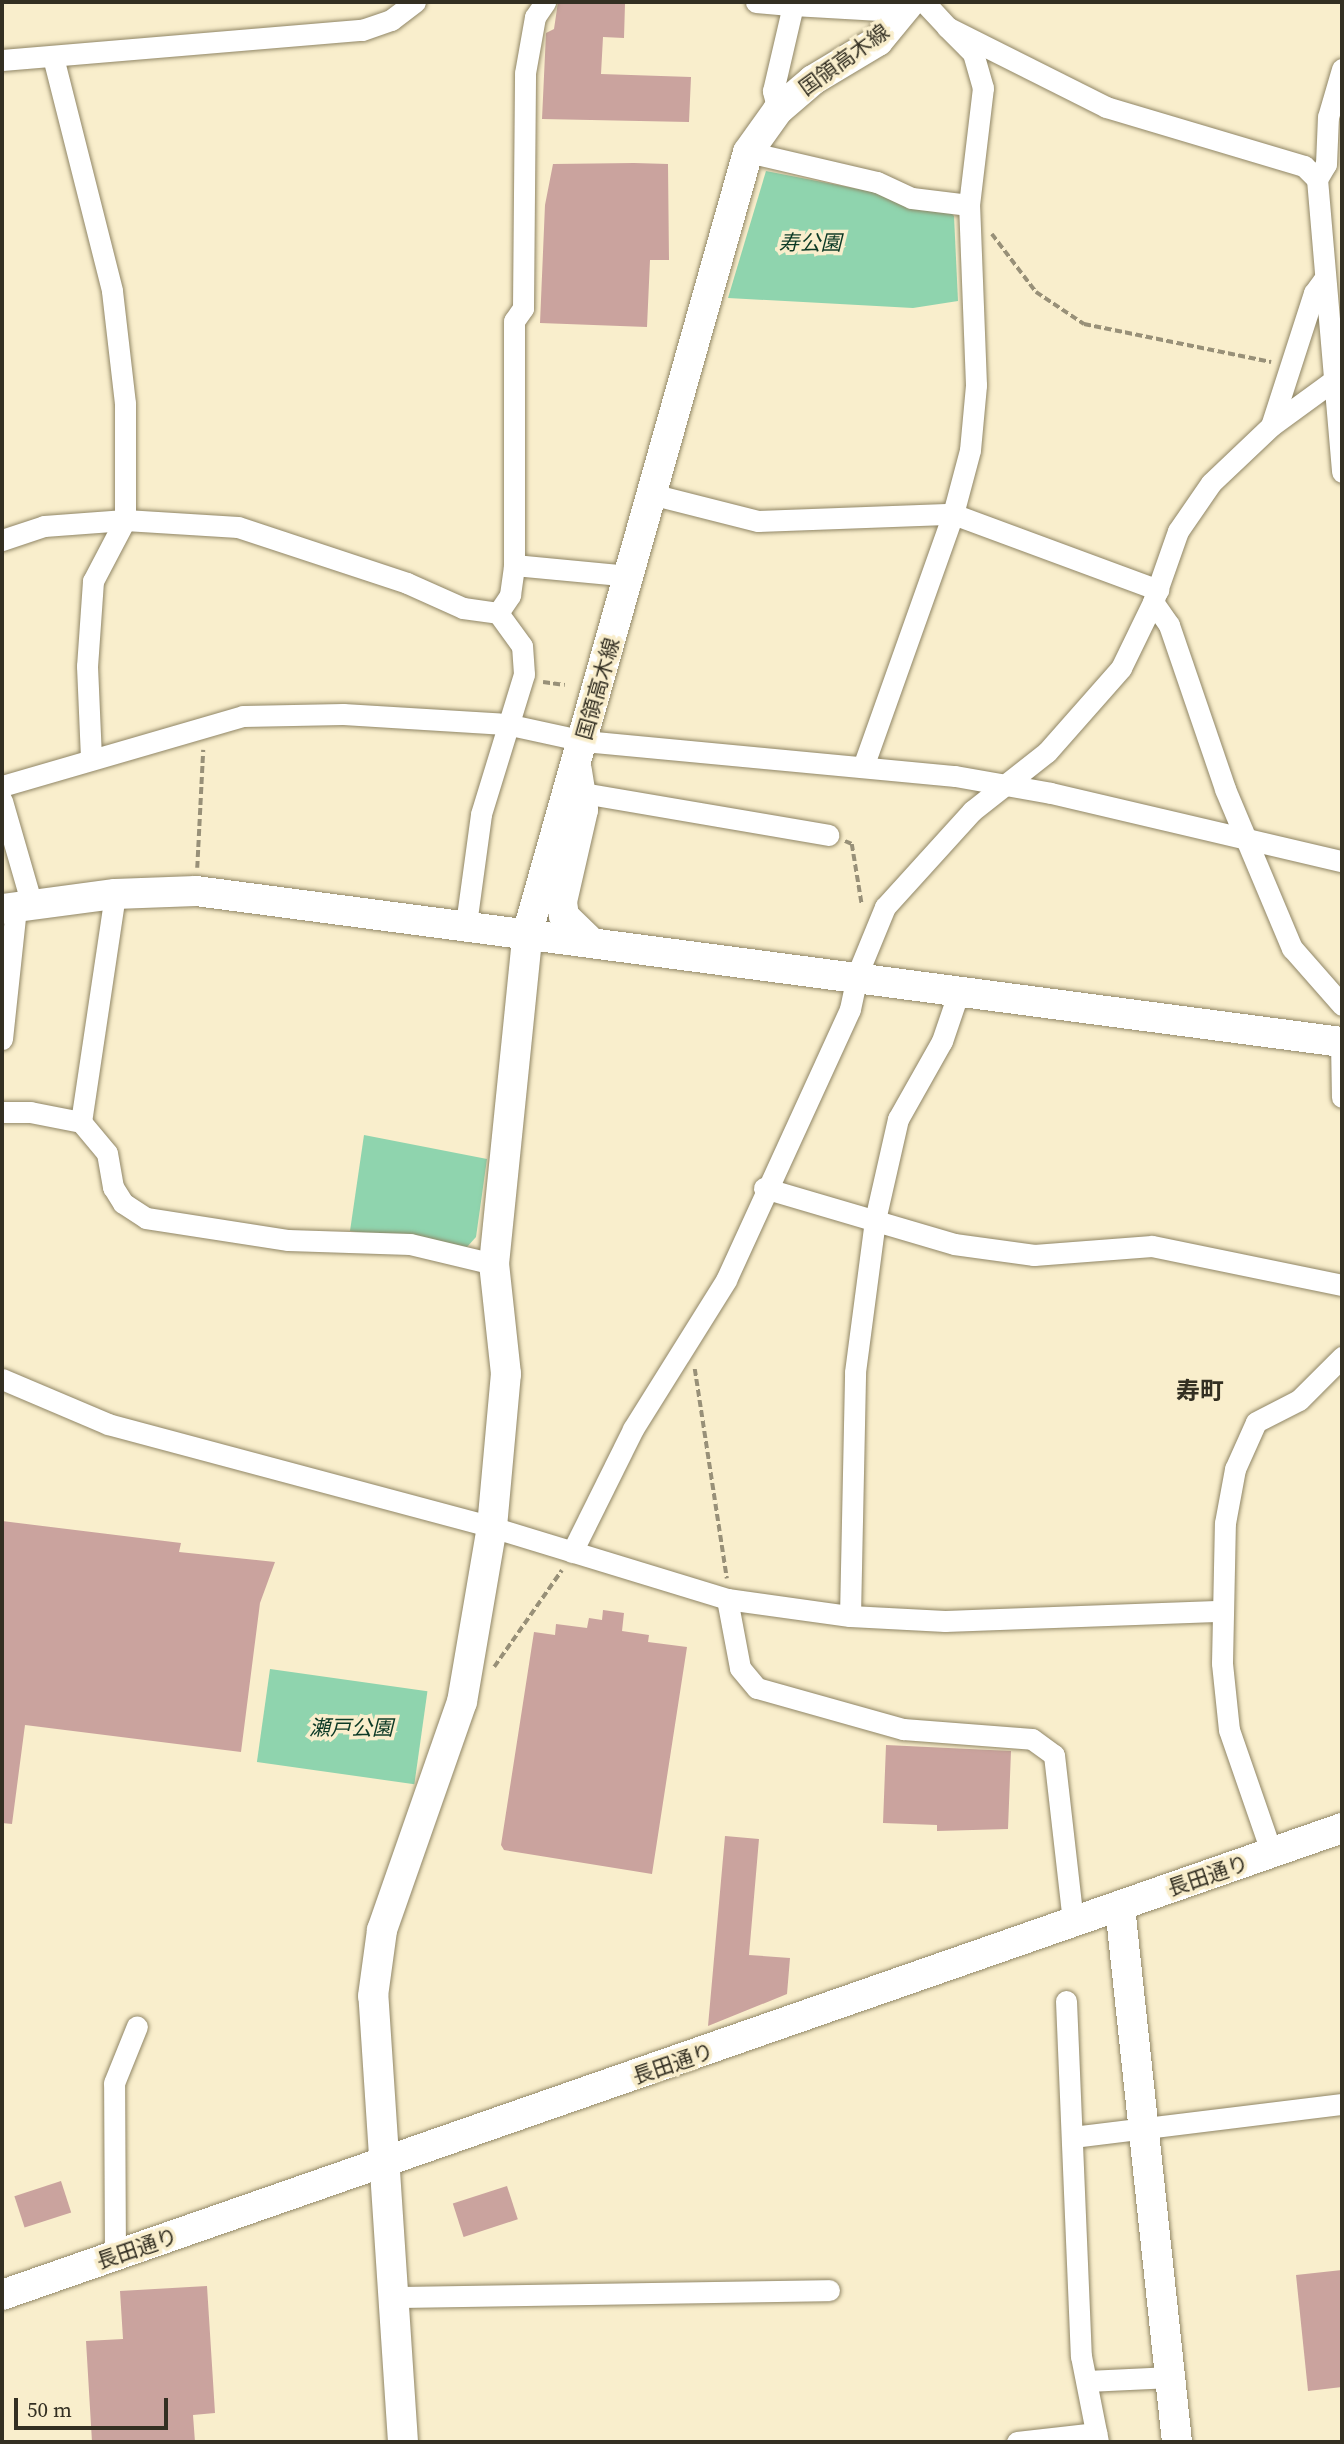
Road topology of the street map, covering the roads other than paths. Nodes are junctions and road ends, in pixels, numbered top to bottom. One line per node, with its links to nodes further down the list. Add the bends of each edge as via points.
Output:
1 (415, 2): 8 (street, via 391,20 362,30)
2 (545, 2): 23 (street, via 534,17 525,73 523,308 514,321)
3 (755, 2): 5 (street)
4 (924, 2): 7 (street)
5 (793, 5): 6 (street); 11 (street, via 773,91)
6 (904, 11): 11 (street, 国領高木線, via 878,41 813,80)
7 (947, 27): 13 (street, via 1106,107 1304,166); 14 (street, via 972,53 983,89)
8 (53, 57): 9 (street); 21 (street, via 112,290 125,403)
9 (2, 60)
10 (1342, 69): 13 (street, via 1328,117 1326,164)
11 (778, 110): 12 (street, 国領高木線)
12 (748, 152): 14 (street, via 877,182 912,198); 19 (street, 国領高木線)
13 (1317, 178): 15 (street)
14 (969, 205): 20 (street, via 976,385 970,450)
15 (1331, 270): 16 (street); 17 (street, via 1314,293)
16 (1334, 380): 17 (street); 18 (street)
17 (1271, 426): 25 (street, via 1211,483 1178,531)
18 (1342, 472)
19 (655, 495): 20 (street, via 758,521); 24 (street, 国領高木線)
20 (953, 514): 25 (street); 30 (street)
21 (125, 520): 22 (street, via 44,526); 26 (street, via 238,527 407,583 463,608); 29 (street, via 93,581 87,666)
22 (2, 540)
23 (514, 565): 24 (street); 26 (street, via 510,595)
24 (631, 576): 28 (street, 国領高木線)
25 (1156, 596): 32 (street, via 1121,668); 36 (street)
26 (498, 613): 27 (street, via 522,646 524,674)
27 (506, 724): 28 (street); 29 (street, via 343,714 243,716); 40 (street, via 481,814)
28 (580, 752): 30 (street); 33 (street); 41 (street, 国領高木線)
29 (91, 758): 31 (street)
30 (864, 764): 32 (street)
31 (2, 786)
32 (1010, 786): 36 (street); 43 (street, via 972,811 915,868 873,928)
33 (583, 793): 35 (street); 42 (street, via 562,902 564,916)
34 (2, 801): 39 (street)
35 (828, 835)
36 (1249, 842): 37 (street); 45 (street, via 1292,948)
37 (1342, 862)
38 (115, 894): 39 (street); 40 (street, via 196,891); 50 (street)
39 (17, 907): 46 (street)
40 (466, 924): 41 (street)
41 (528, 931): 42 (street); 53 (street, 国領高木線)
42 (588, 939): 43 (street)
43 (857, 975): 44 (street); 51 (street, via 850,1009)
44 (959, 990): 47 (street); 52 (street, via 942,1041 898,1119)
45 (1342, 1005)
46 (2, 1039)
47 (1342, 1042): 48 (street)
48 (1342, 1097)
49 (2, 1112): 50 (street)
50 (81, 1122): 53 (street, via 104,1147 113,1187 123,1203 146,1218 288,1240 410,1244)
51 (764, 1188): 52 (street); 58 (street, via 726,1280 633,1429)
52 (875, 1220): 54 (street, via 954,1244 1034,1255 1152,1246); 61 (street, via 855,1372)
53 (494, 1264): 57 (street, 国領高木線, via 506,1374)
54 (1342, 1285)
55 (1342, 1357): 60 (street, via 1299,1400 1256,1422 1235,1469 1225,1523)
56 (2, 1379): 57 (street, via 107,1424)
57 (492, 1527): 58 (street); 71 (street, 国領高木線, via 459,1716 382,1930 373,2035)
58 (572, 1552): 59 (street)
59 (727, 1599): 61 (street); 65 (street, via 740,1668 757,1688 903,1730 1031,1739 1054,1755)
60 (1223, 1611): 61 (street, via 945,1621); 63 (street, via 1229,1730)
61 (850, 1616)
62 (1342, 1828): 63 (street, 長田通り)
63 (1272, 1854): 64 (street, 長田通り)
64 (1120, 1907): 65 (street, 長田通り); 69 (street)
65 (1073, 1922): 71 (street, 長田通り)
66 (1066, 2001): 70 (street)
67 (136, 2026): 72 (street, via 114,2082)
68 (1342, 2104): 69 (street)
69 (1146, 2126): 70 (street); 76 (street)
70 (1073, 2137): 77 (street, via 1081,2356)
71 (382, 2164): 72 (street, 長田通り); 75 (street, 国領高木線)
72 (116, 2256): 74 (street, 長田通り)
73 (829, 2290): 75 (street)
74 (2, 2295)
75 (396, 2297): 79 (street, 国領高木線)
76 (1171, 2377): 77 (street); 81 (street)
77 (1087, 2381): 78 (street)
78 (1097, 2438): 80 (street)
79 (403, 2442)
80 (1017, 2442)
81 (1177, 2442)

